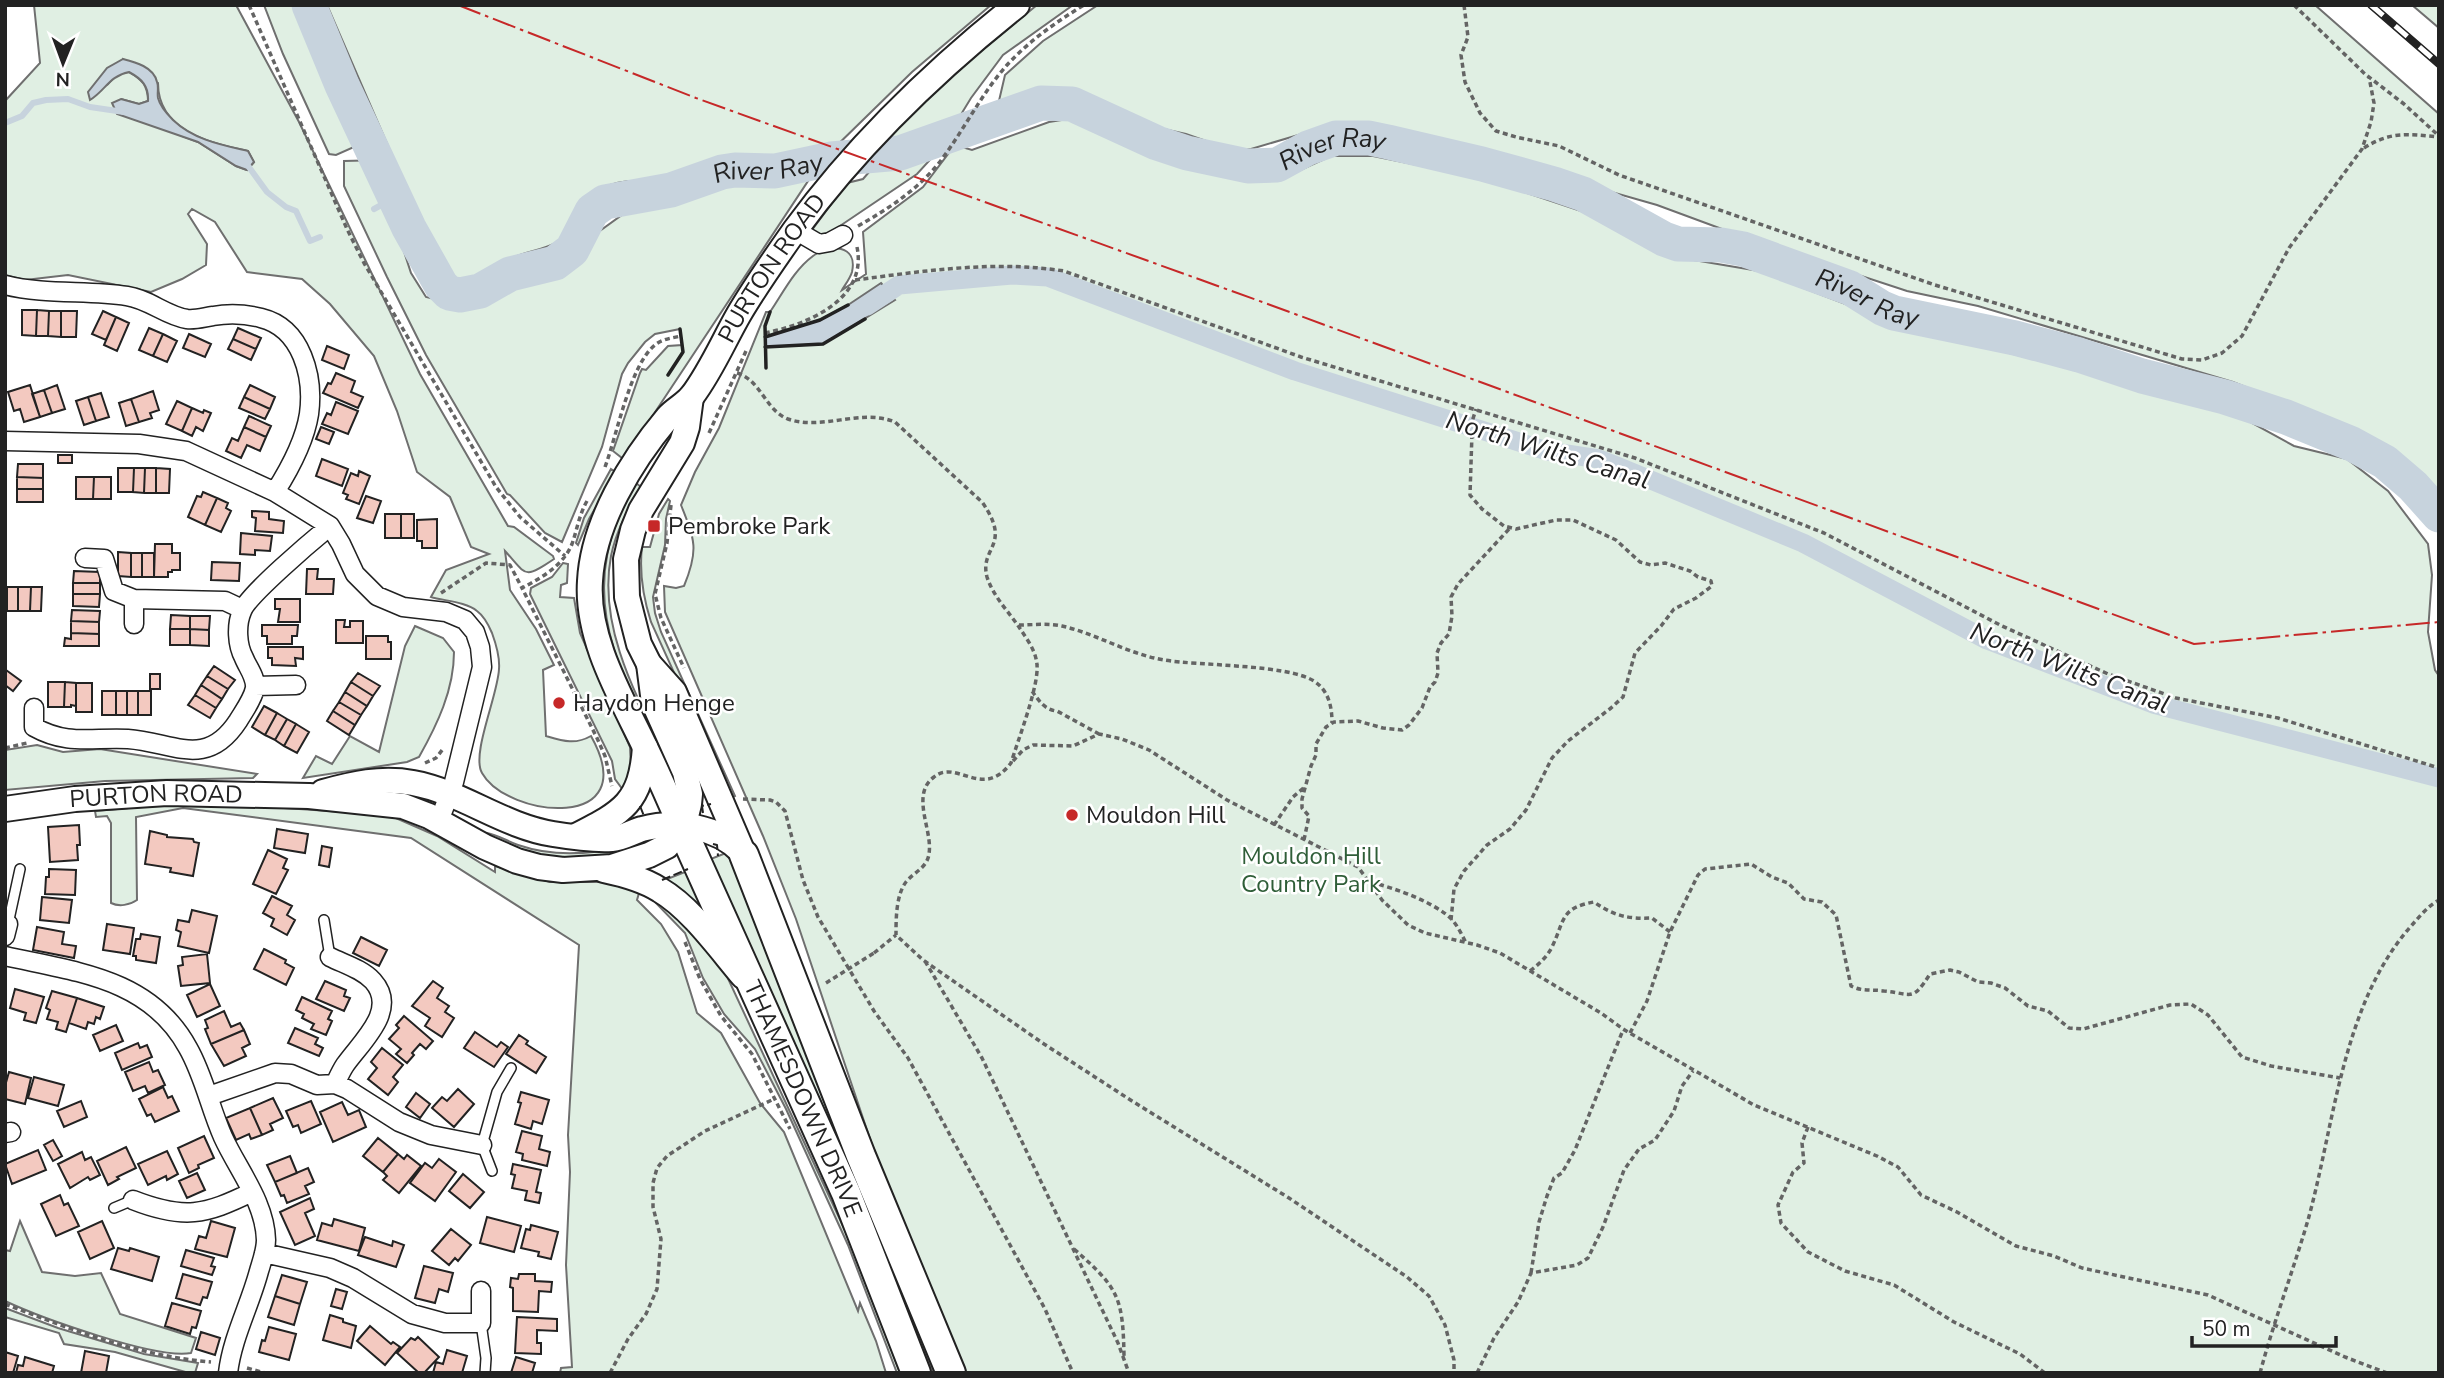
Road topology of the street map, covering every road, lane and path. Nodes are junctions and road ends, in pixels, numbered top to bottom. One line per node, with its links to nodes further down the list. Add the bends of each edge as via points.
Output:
1 (249, 5): 27 (path, via 364,263 496,487 520,517 565,556)
2 (1017, 5): 9 (main road, PURTON ROAD, via 924,83 862,148)
3 (1084, 5): 10 (path, via 1006,66 953,143 913,189)
4 (1464, 5): 8 (path, via 1468,37 1461,55 1465,82 1480,113 1496,131 1559,146 1619,175 1935,285 2182,359 2202,360 2222,353 2242,336 2289,248)
5 (2294, 5): 6 (path)
6 (2369, 77): 7 (path); 8 (path, via 2374,103)
7 (2439, 137): 8 (path, via 2381,137)
8 (2362, 149)
9 (795, 230): 10 (street, via 819,244); 17 (main road, PURTON ROAD, via 741,310)
10 (846, 233): 11 (path, via 858,252)
11 (855, 280): 13 (path, via 847,293 814,317); 18 (path, via 990,267 1064,271 1301,357)
12 (5, 285): 22 (street, via 129,296 186,319 228,314 262,318 277,325 300,348 310,397 305,430)
13 (765, 333)
14 (681, 336): 21 (path, via 654,345 635,371)
15 (746, 350): 16 (path)
16 (737, 373): 20 (path); 32 (path, via 751,380 775,411 790,420 878,417 895,422 982,502 993,518 995,542 986,574)
17 (691, 397): 33 (main road, PURTON ROAD, via 682,443 641,510 628,548 627,597); 41 (main road, PURTON ROAD, via 670,415 625,480 604,519 593,555 594,625)
18 (1476, 409): 25 (path, via 1471,425 1465,424 1463,430 1472,433 1470,495); 45 (path, via 1635,458 1824,533 2002,626 2108,674 2176,698 2278,718)
19 (5, 441): 22 (street, via 139,444 186,451)
20 (705, 441)
21 (608, 457)
22 (275, 492): 24 (street)
23 (675, 494): 34 (path, via 655,594)
24 (330, 527): 29 (street, via 366,587 389,602); 30 (street)
25 (1510, 528): 39 (path, via 1451,597 1449,634 1437,653 1438,673 1409,725 1402,730 1358,721); 63 (path, via 1573,520 1616,540 1640,562 1690,571 1712,581 1712,586 1674,609 1635,653 1623,697 1552,758 1527,810 1464,871 1454,889)
26 (85, 558): 28 (street, via 104,559 114,591)
27 (522, 589): 29 (path, via 510,565 486,563 427,602 420,600); 50 (path, via 597,738 612,786)
28 (134, 599): 30 (street, via 225,601); 31 (street)
29 (418, 608): 48 (street, via 465,620 480,647 482,667)
30 (242, 609): 36 (street, via 239,641)
31 (134, 624)
32 (1018, 625): 37 (path, via 1034,650 1037,666); 39 (path, via 1063,626 1138,655 1287,673 1313,681 1327,694)
33 (649, 664): 54 (main road, PURTON ROAD, via 654,703 689,784 690,804); 57 (main road, PURTON ROAD, via 674,692)
34 (688, 678)
35 (296, 685): 36 (street)
36 (255, 686): 38 (street, via 230,732 203,749 129,739 72,741 50,736 34,727)
37 (1032, 691): 40 (path, via 1050,710 1058,710); 43 (path)
38 (34, 708)
39 (1332, 723): 46 (path, via 1316,744)
40 (1099, 734): 43 (path, via 1073,746 1033,745); 53 (path, via 1149,750)
41 (645, 746): 50 (main road, via 639,785); 54 (main road, PURTON ROAD)
42 (444, 747): 44 (path, via 436,758)
43 (1012, 763): 67 (path, via 993,779 950,772 940,773 928,783 923,807 930,850 923,867 904,884)
44 (413, 765)
45 (2439, 768)
46 (1307, 785): 53 (path); 56 (path, via 1302,799 1309,816)
47 (309, 796): 48 (main road, PURTON ROAD, via 389,780); 51 (main road, PURTON ROAD, via 167,793); 52 (main road, PURTON ROAD, via 403,806)
48 (450, 796): 52 (street); 55 (main road, PURTON ROAD, via 503,820)
49 (743, 799): 103 (path, via 769,800 785,811 818,917 908,1058 1045,1309)
50 (627, 803): 55 (main road)
51 (5, 809)
52 (439, 821): 59 (main road, PURTON ROAD, via 517,861 563,870)
53 (1274, 825): 56 (path)
54 (681, 827): 55 (main road, PURTON ROAD, via 657,827 615,839); 57 (main road, PURTON ROAD, via 725,837); 59 (main road, PURTON ROAD, via 667,846 649,855); 74 (main road, THAMESDOWN DRIVE)
55 (576, 836)
56 (1304, 840): 60 (path, via 1358,867)
57 (744, 855): 102 (main road, THAMESDOWN DRIVE)
58 (20, 869): 64 (lane)
59 (596, 869): 74 (main road, PURTON ROAD, via 661,890)
60 (1370, 882): 63 (path, via 1417,899); 68 (path, via 1408,925)
61 (2439, 900): 79 (path, via 2399,939 2371,985)
62 (324, 920): 70 (lane)
63 (1451, 920): 68 (path)
64 (7, 930)
65 (1670, 932): 72 (path, via 1652,918 1611,914 1594,902 1576,905 1564,916 1544,959); 76 (path, via 1647,1001); 79 (path, via 1705,869 1751,864 1788,883 1804,900 1822,902 1836,915 1851,986 1862,991 1907,996 1919,991 1930,974 1950,970 2006,988 2028,1006 2048,1011 2069,1028 2082,1029 2190,1004 2208,1015 2242,1058)
66 (681, 935): 82 (path, via 700,979 721,1016 752,1054)
67 (896, 935): 71 (path); 73 (path, bridge)
68 (1466, 943): 72 (path, via 1500,953)
69 (5, 956): 81 (street, via 98,977 158,1009 189,1049)
70 (330, 957): 80 (street, via 361,971 381,994 371,1031)
71 (923, 960): 90 (path, via 982,1058); 105 (path, via 1100,1081 1407,1277 1429,1296 1445,1325)
72 (1530, 971): 75 (path)
73 (826, 983)
74 (755, 990): 101 (main road, THAMESDOWN DRIVE, via 846,1193)
75 (1623, 1030): 76 (path); 92 (path, via 1575,1150 1546,1196)
76 (1630, 1033): 78 (path)
77 (511, 1068): 85 (lane, via 497,1092)
78 (1693, 1070): 83 (path, via 1754,1105); 92 (path, via 1655,1140 1639,1149 1624,1170 1587,1258 1577,1265)
79 (2340, 1078): 96 (path, via 2308,1219)
80 (335, 1084): 81 (street, via 317,1085 275,1073); 85 (street, via 414,1129)
81 (209, 1096): 87 (street, via 224,1139)
82 (774, 1099): 84 (path); 100 (path, via 705,1131 656,1168 653,1207 661,1239 657,1289)
83 (1808, 1127): 96 (path, via 1898,1167 1921,1195 2016,1246 2082,1268 2208,1295); 107 (path, via 1802,1143 1804,1163 1793,1172 1778,1206 1781,1223 1808,1252 1845,1271 1894,1285 1954,1322 2020,1354)
84 (790, 1130)
85 (482, 1145): 86 (lane)
86 (492, 1171)
87 (252, 1192): 88 (street, via 219,1208 192,1213 168,1212); 91 (street, via 264,1227)
88 (133, 1200): 89 (lane)
89 (114, 1208)
90 (1072, 1247): 97 (path); 97 (path, via 1102,1274 1117,1296)
91 (264, 1253): 95 (street, via 330,1268 412,1314 445,1323); 98 (street)
92 (1531, 1273): 106 (path)
93 (481, 1291): 95 (street)
94 (5, 1304): 98 (path, via 144,1352)
95 (481, 1323): 99 (lane)
96 (2273, 1325): 108 (path); 109 (path)
97 (1124, 1361): 104 (path)
98 (223, 1367)
99 (485, 1373)
100 (610, 1373)
101 (916, 1373)
102 (951, 1373)
103 (1073, 1373)
104 (1129, 1373)
105 (1454, 1373)
106 (1477, 1373)
107 (2045, 1373)
108 (2260, 1373)
109 (2387, 1373)

